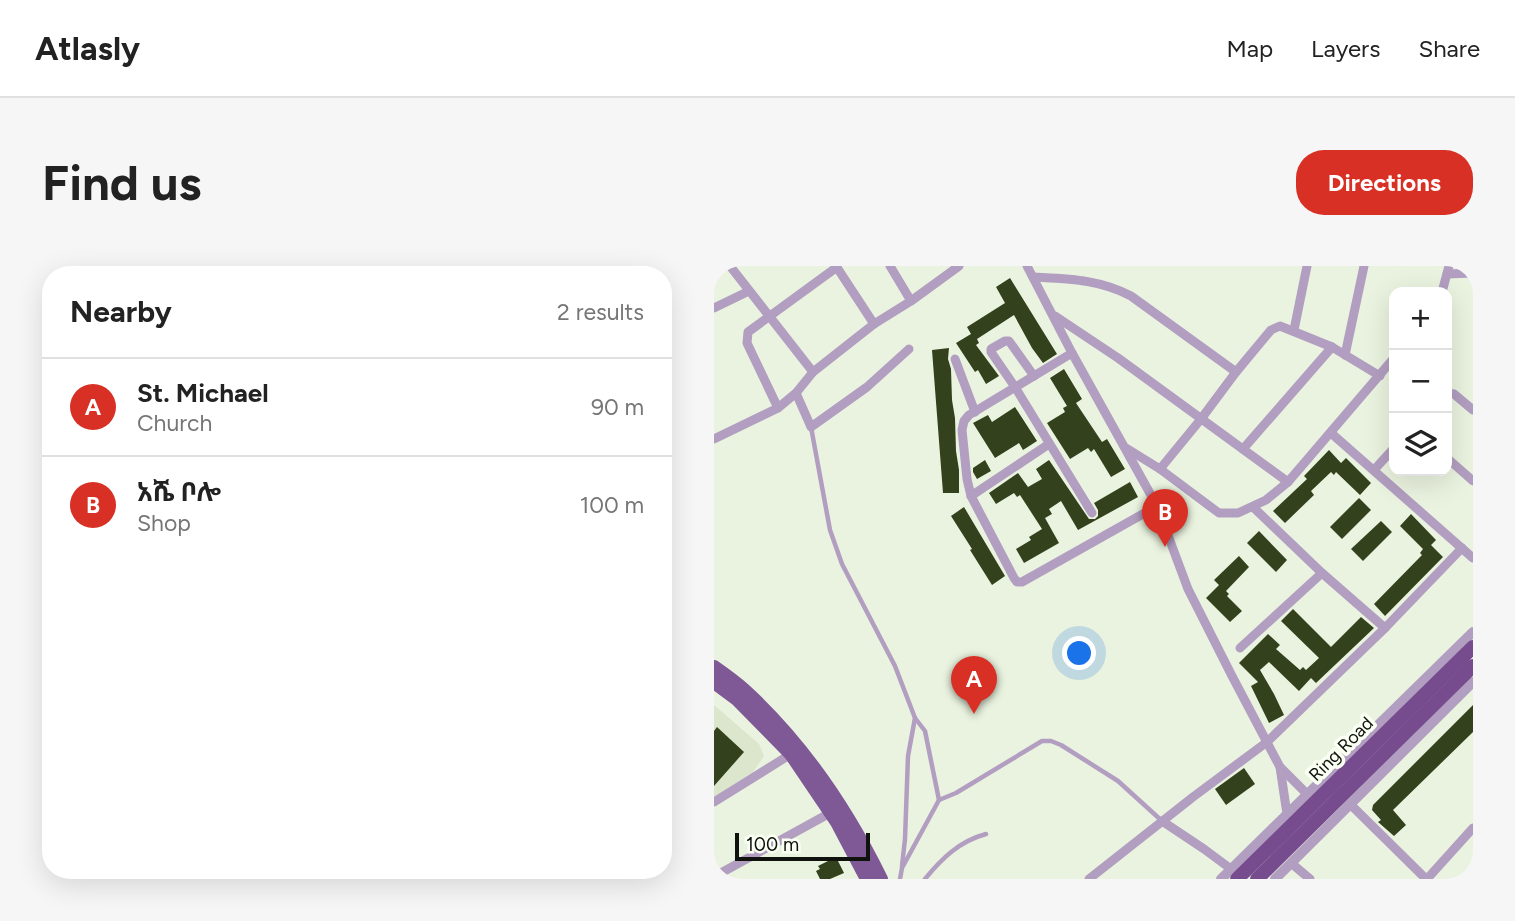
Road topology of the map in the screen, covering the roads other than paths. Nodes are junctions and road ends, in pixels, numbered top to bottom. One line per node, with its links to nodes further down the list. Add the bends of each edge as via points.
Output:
1 (731, 266): 12 (street)
2 (890, 266): 13 (street)
3 (959, 266): 13 (street)
4 (1027, 266): 10 (street)
5 (1307, 266): 18 (street)
6 (1364, 266): 22 (street)
7 (836, 267): 15 (street); 17 (street)
8 (1448, 270): 9 (street); 11 (street)
9 (1473, 273)
10 (1033, 277): 16 (street); 26 (street, via 1082,279 1115,288)
11 (1443, 287)
12 (749, 291): 14 (street); 15 (street)
13 (911, 301): 17 (street)
14 (714, 308)
15 (770, 315): 25 (street); 32 (street, via 748,331 747,343)
16 (1053, 315): 21 (street); 35 (street)
17 (874, 324): 25 (street)
18 (1294, 330): 19 (street); 26 (street, via 1280,326 1271,330)
19 (1332, 347): 22 (street); 41 (street)
20 (909, 349): 36 (street, via 867,387)
21 (1072, 353): 27 (street); 40 (street)
22 (1345, 355): 28 (street)
23 (955, 359): 34 (street)
24 (1389, 364): 28 (street)
25 (813, 372): 30 (street)
26 (1236, 372): 35 (street)
27 (1034, 376): 29 (street); 29 (street, via 1009,341 991,349)
28 (1380, 376): 37 (street)
29 (1015, 387): 34 (street); 39 (street)
30 (796, 393): 32 (street); 36 (street)
31 (1452, 394): 33 (street)
32 (778, 408): 38 (street)
33 (1473, 410)
34 (975, 411): 48 (street, via 962,430)
35 (1201, 419): 41 (street); 44 (street)
36 (811, 427): 63 (lane, via 830,530 842,564 895,666)
37 (1331, 433): 45 (street); 47 (street)
38 (715, 436)
39 (1049, 444): 48 (street); 51 (street)
40 (1124, 447): 44 (street); 49 (street)
41 (1242, 449): 47 (street)
42 (1389, 454): 45 (street)
43 (1452, 462): 46 (street)
44 (1160, 469): 50 (street, via 1219,513)
45 (1374, 470): 52 (street)
46 (1473, 481)
47 (1288, 482): 50 (street)
48 (971, 496): 49 (street, via 1017,582)
49 (1157, 506): 64 (street, via 1188,589)
50 (1253, 507): 54 (street)
51 (1092, 513)
52 (1462, 548): 53 (street); 55 (street)
53 (1473, 558)
54 (1322, 573): 55 (street); 58 (street)
55 (1385, 628): 64 (street)
56 (1473, 632): 68 (street)
57 (1473, 647): 80 (highway, Ring Road)
58 (1240, 648)
59 (1473, 666): 87 (highway, Ring Road)
60 (714, 667): 67 (main road, via 744,690 786,734)
61 (714, 682): 65 (main road)
62 (1473, 682): 71 (street)
63 (915, 718): 69 (lane, via 925,731); 78 (lane, via 908,756)
64 (1267, 742): 66 (street); 74 (street)
65 (791, 754): 67 (main road); 70 (street)
66 (1280, 766): 68 (street); 73 (street)
67 (815, 779): 72 (main road); 82 (main road, via 847,816)
68 (1307, 794): 73 (street)
69 (939, 800): 74 (lane, via 1042,741 1051,741 1118,781); 78 (lane)
70 (714, 802)
71 (1350, 804): 77 (street); 90 (street)
72 (830, 813): 79 (street); 81 (main road)
73 (1287, 814): 80 (street)
74 (1162, 821): 80 (street); 85 (street)
75 (1473, 828): 90 (street)
76 (986, 834): 84 (lane, via 963,843)
77 (1291, 863): 88 (street); 89 (street)
78 (902, 868): 83 (lane)
79 (719, 874)
80 (1234, 874): 86 (street)
81 (867, 879)
82 (881, 879)
83 (900, 879)
84 (925, 879)
85 (1089, 879)
86 (1221, 879)
87 (1257, 879)
88 (1275, 879)
89 (1310, 879)
90 (1427, 879)

